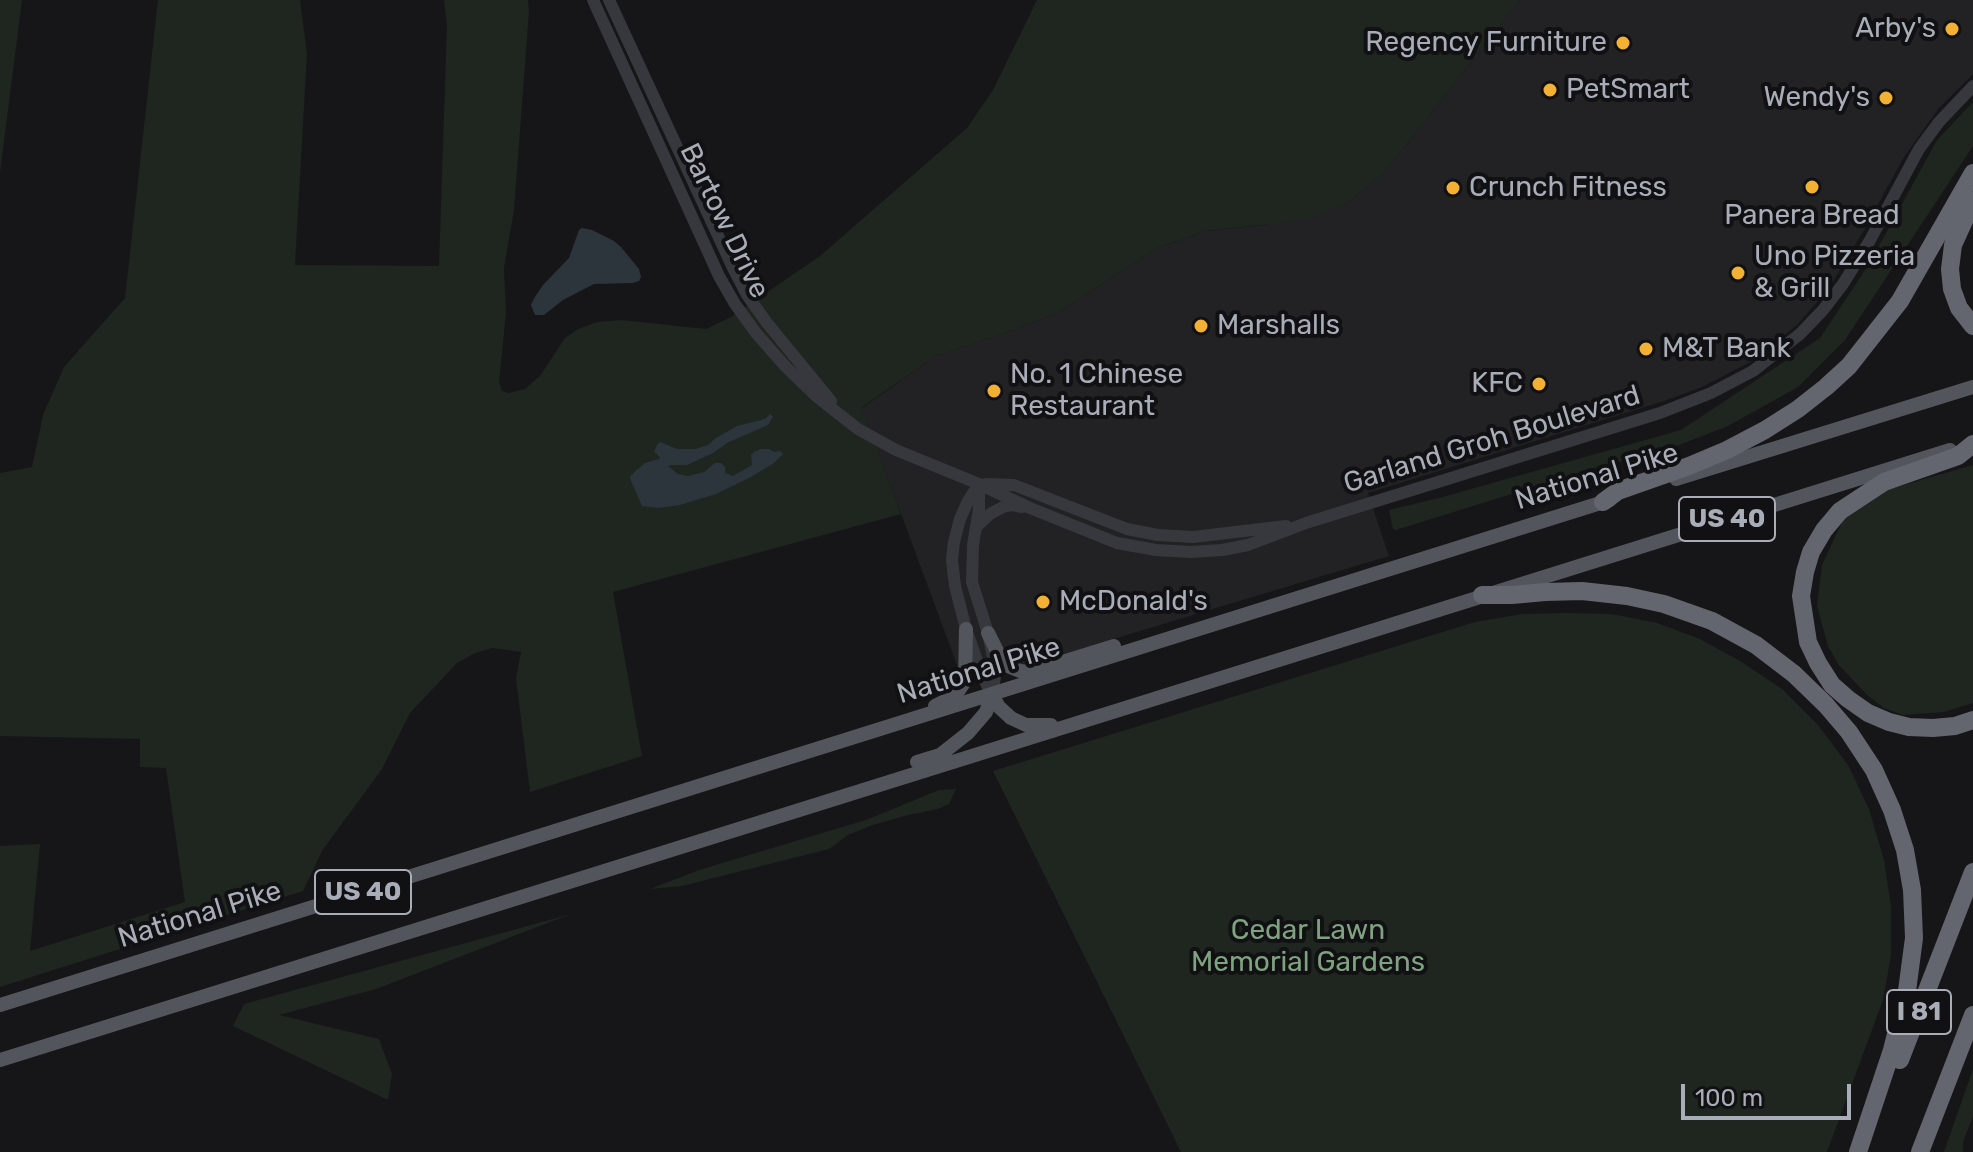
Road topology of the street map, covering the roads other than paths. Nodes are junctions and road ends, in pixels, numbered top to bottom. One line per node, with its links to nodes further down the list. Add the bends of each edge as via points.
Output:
1 (593, 0): 8 (street, Bartow Drive, via 735,304 785,366)
2 (609, 0): 8 (street, Bartow Drive, via 747,295)
3 (1973, 86): 13 (street, Garland Groh Boulevard, via 1919,149 1830,301 1800,334 1753,371 1660,413)
4 (1973, 173): 11 (highway, via 1900,301 1826,387 1727,450 1618,491)
5 (1973, 201): 6 (highway, via 1953,245 1950,269 1959,308)
6 (1973, 326)
7 (1973, 387): 11 (main road, National Pike / US 40)
8 (858, 429): 10 (street, Bartow Drive)
9 (1973, 443): 16 (main road, US 40); 20 (highway, via 1958,456 1884,482 1840,511 1811,552 1801,596 1808,642 1832,685 1848,699 1868,713 1909,727 1955,726)
10 (979, 484): 12 (street, Garland Groh Boulevard); 13 (street, Garland Groh Boulevard, via 1014,485 1127,529 1158,535 1220,535); 14 (street); 17 (street, via 960,519 952,560)
11 (1603, 502): 15 (main road, National Pike / US 40)
12 (1030, 508): 13 (street, Garland Groh Boulevard, via 1117,543 1191,552 1248,545); 14 (street, via 1003,507)
13 (1306, 523)
14 (977, 526): 18 (street, via 972,582)
15 (1329, 588): 18 (main road, via 1311,586 1030,672 1008,666); 19 (main road, National Pike / US 40)
16 (1482, 595): 22 (main road, US 40); 28 (highway, via 1582,591 1627,596 1712,621 1794,674 1849,732 1874,770 1905,850 1914,938 1904,1006)
17 (966, 629): 19 (street); 21 (main road, via 965,681 959,690)
18 (988, 633): 19 (street, via 996,671)
19 (992, 695): 21 (main road, National Pike / US 40); 22 (main road, via 1011,718 1026,725); 23 (main road, via 979,721 940,755 800,801)
20 (1973, 720)
21 (902, 722): 25 (main road, National Pike / US 40)
22 (1076, 723): 23 (main road, US 40)
23 (791, 811): 27 (main road, US 40)
24 (1973, 872): 28 (highway, I 81)
25 (0, 1005)
26 (1973, 1015): 29 (highway, I 81)
27 (0, 1060)
28 (1861, 1152)
29 (1920, 1152)

